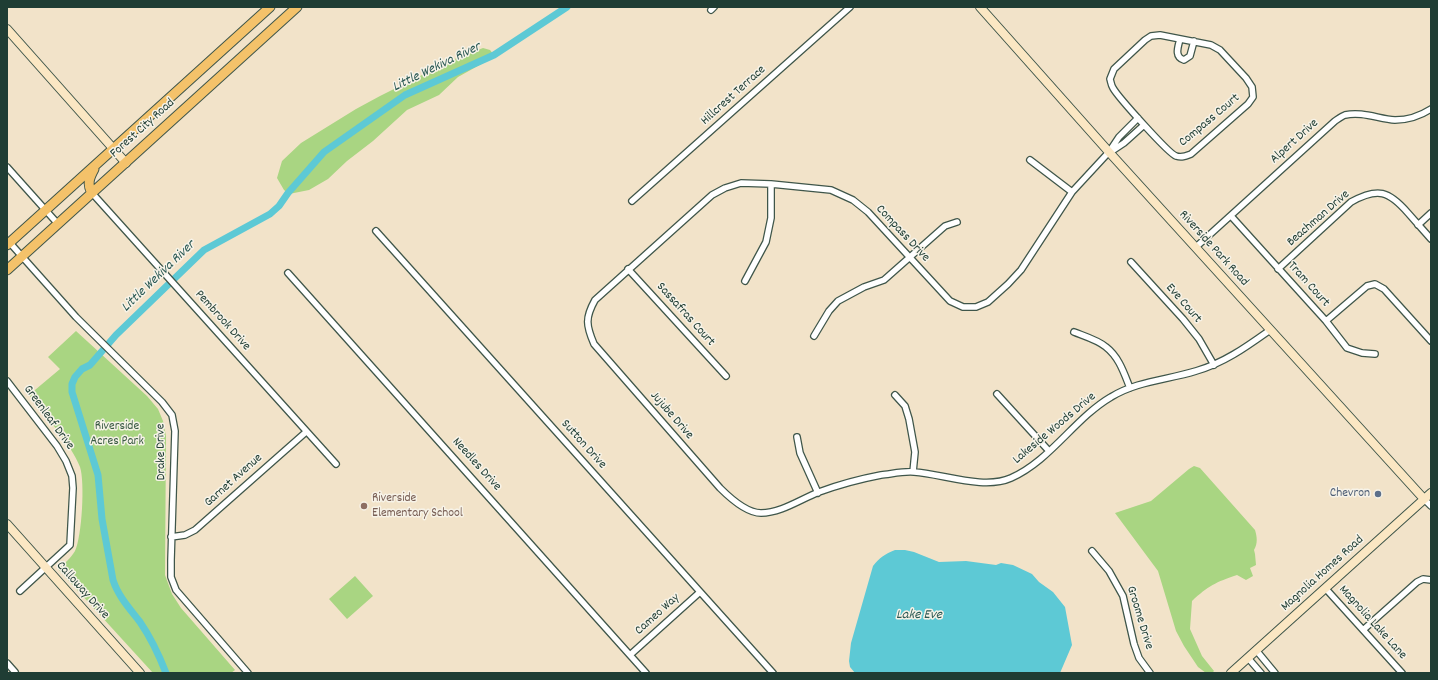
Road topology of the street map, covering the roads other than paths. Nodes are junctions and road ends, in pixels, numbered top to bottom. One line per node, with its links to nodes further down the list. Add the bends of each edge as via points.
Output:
1 (270, 7): 11 (main road, Forest City Road)
2 (296, 7): 14 (main road, Forest City Road)
3 (850, 7): 20 (street, Hillcrest Terrace)
4 (980, 7): 12 (street, Riverside Park Road)
5 (7, 29): 11 (street)
6 (1180, 39): 7 (street, Compass Court); 7 (street, via 1177,52 1184,60 1190,56); 9 (street, Compass Court, via 1152,36 1114,69 1110,79 1113,88)
7 (1194, 42): 10 (street, Compass Court, via 1211,45 1220,50 1246,78 1252,87 1253,97 1191,154 1182,158 1168,150)
8 (1431, 109): 23 (street, Alpert Drive, via 1422,115 1395,120 1356,114 1344,115)
9 (1138, 118): 10 (street, Compass Court); 12 (street, via 1119,137)
10 (1144, 125): 12 (street, via 1124,143)
11 (114, 149): 14 (street); 15 (main road, Forest City Road)
12 (1109, 152): 18 (street, Compass Drive); 30 (street, Riverside Park Road)
13 (1030, 160): 18 (street)
14 (126, 162): 19 (main road, Forest City Road)
15 (95, 166): 19 (main road, via 89,178); 21 (main road, Forest City Road)
16 (7, 167): 21 (street)
17 (771, 184): 32 (street, Compass Drive, via 832,190 853,200 868,212); 34 (street, Compass Drive, via 741,183 718,192); 38 (street, via 771,218 766,242)
18 (1072, 192): 32 (street, Compass Drive, via 1021,270 988,302 976,307 962,307 950,301)
19 (92, 193): 25 (main road, Forest City Road); 51 (street, Pembrook Drive)
20 (632, 201)
21 (46, 210): 25 (street); 29 (main road, Forest City Road)
22 (1431, 213): 26 (street)
23 (1231, 216): 30 (street, Alpert Drive); 35 (street, Tram Court)
24 (957, 222): 32 (street, via 945,226)
25 (58, 224): 31 (main road, Forest City Road)
26 (1418, 225): 28 (street, Beachman Drive); 35 (street, Beachman Drive, via 1389,195 1364,195 1351,202)
27 (376, 231): 67 (street, Sutton Drive)
28 (1431, 239)
29 (8, 244): 31 (street, Drake Drive)
30 (1196, 247): 40 (street, Riverside Park Road)
31 (22, 256): 36 (main road, Forest City Road); 61 (street, Drake Drive, via 76,317 172,415 175,431)
32 (909, 258): 42 (street, via 884,280 864,287 838,302 829,311)
33 (1131, 262): 45 (street, Eve Court, via 1183,319 1199,339)
34 (628, 269): 46 (street, Sassafras Court); 56 (street, Jujube Drive, via 595,300 588,312 589,331 594,344 734,502 760,513 776,511)
35 (1278, 269): 39 (street, Tram Court)
36 (7, 270)
37 (288, 273): 70 (street, Needles Drive)
38 (745, 281)
39 (1326, 321): 43 (street, via 1366,286 1374,284 1384,289); 44 (street, Tram Court, via 1347,348)
40 (1270, 330): 45 (street, Lakeside Woods Drive, via 1234,355); 58 (street, Riverside Park Road)
41 (1074, 332): 48 (street, via 1105,346 1118,362)
42 (814, 336)
43 (1431, 341)
44 (1375, 354)
45 (1214, 365): 48 (street, Lakeside Woods Drive)
46 (726, 376)
47 (7, 382): 63 (street, Greenleaf Drive, via 56,446 72,476 70,545)
48 (1130, 388): 53 (street, Lakeside Woods Drive, via 1110,397 1090,412)
49 (997, 394): 53 (street)
50 (895, 395): 55 (street, via 905,406 910,425 915,452)
51 (306, 432): 54 (street, Pembrook Drive); 61 (street, Garnet Avenue, via 195,530)
52 (797, 437): 56 (street, via 800,453)
53 (1049, 451): 55 (street, Lakeside Woods Drive, via 1026,470 995,482)
54 (336, 464)
55 (913, 472): 56 (street, Lakeside Woods Drive, via 842,484)
56 (818, 493)
57 (1431, 493): 58 (street, Magnolia Homes Road)
58 (1424, 499): 59 (street, Riverside Park Road); 65 (street, Magnolia Homes Road)
59 (1431, 506)
60 (7, 524): 63 (street, Calloway Drive)
61 (171, 537): 76 (street, Drake Drive, via 171,577 176,590)
62 (1092, 551): 79 (street, Groome Drive, via 1109,571 1123,596 1134,644 1139,658)
63 (46, 568): 66 (street, Greenleaf Drive); 75 (street, Calloway Drive)
64 (1431, 580): 68 (street, via 1423,579 1417,582)
65 (1326, 589): 68 (street, Magnolia Lake Lane); 69 (street, Magnolia Homes Road)
66 (20, 591)
67 (700, 592): 70 (street, Cameo Way); 78 (street, Sutton Drive)
68 (1363, 630): 83 (street, Magnolia Lake Lane)
69 (1256, 650): 71 (street, Magnolia Homes Road); 73 (street)
70 (630, 655): 77 (street, Needles Drive)
71 (1248, 658): 80 (street, Magnolia Homes Road); 81 (street)
72 (7, 663): 74 (street)
73 (1270, 666): 81 (street); 82 (street)
74 (15, 672)
75 (140, 673)
76 (248, 673)
77 (646, 673)
78 (773, 673)
79 (1150, 673)
80 (1231, 673)
81 (1262, 673)
82 (1275, 673)
83 (1402, 673)

